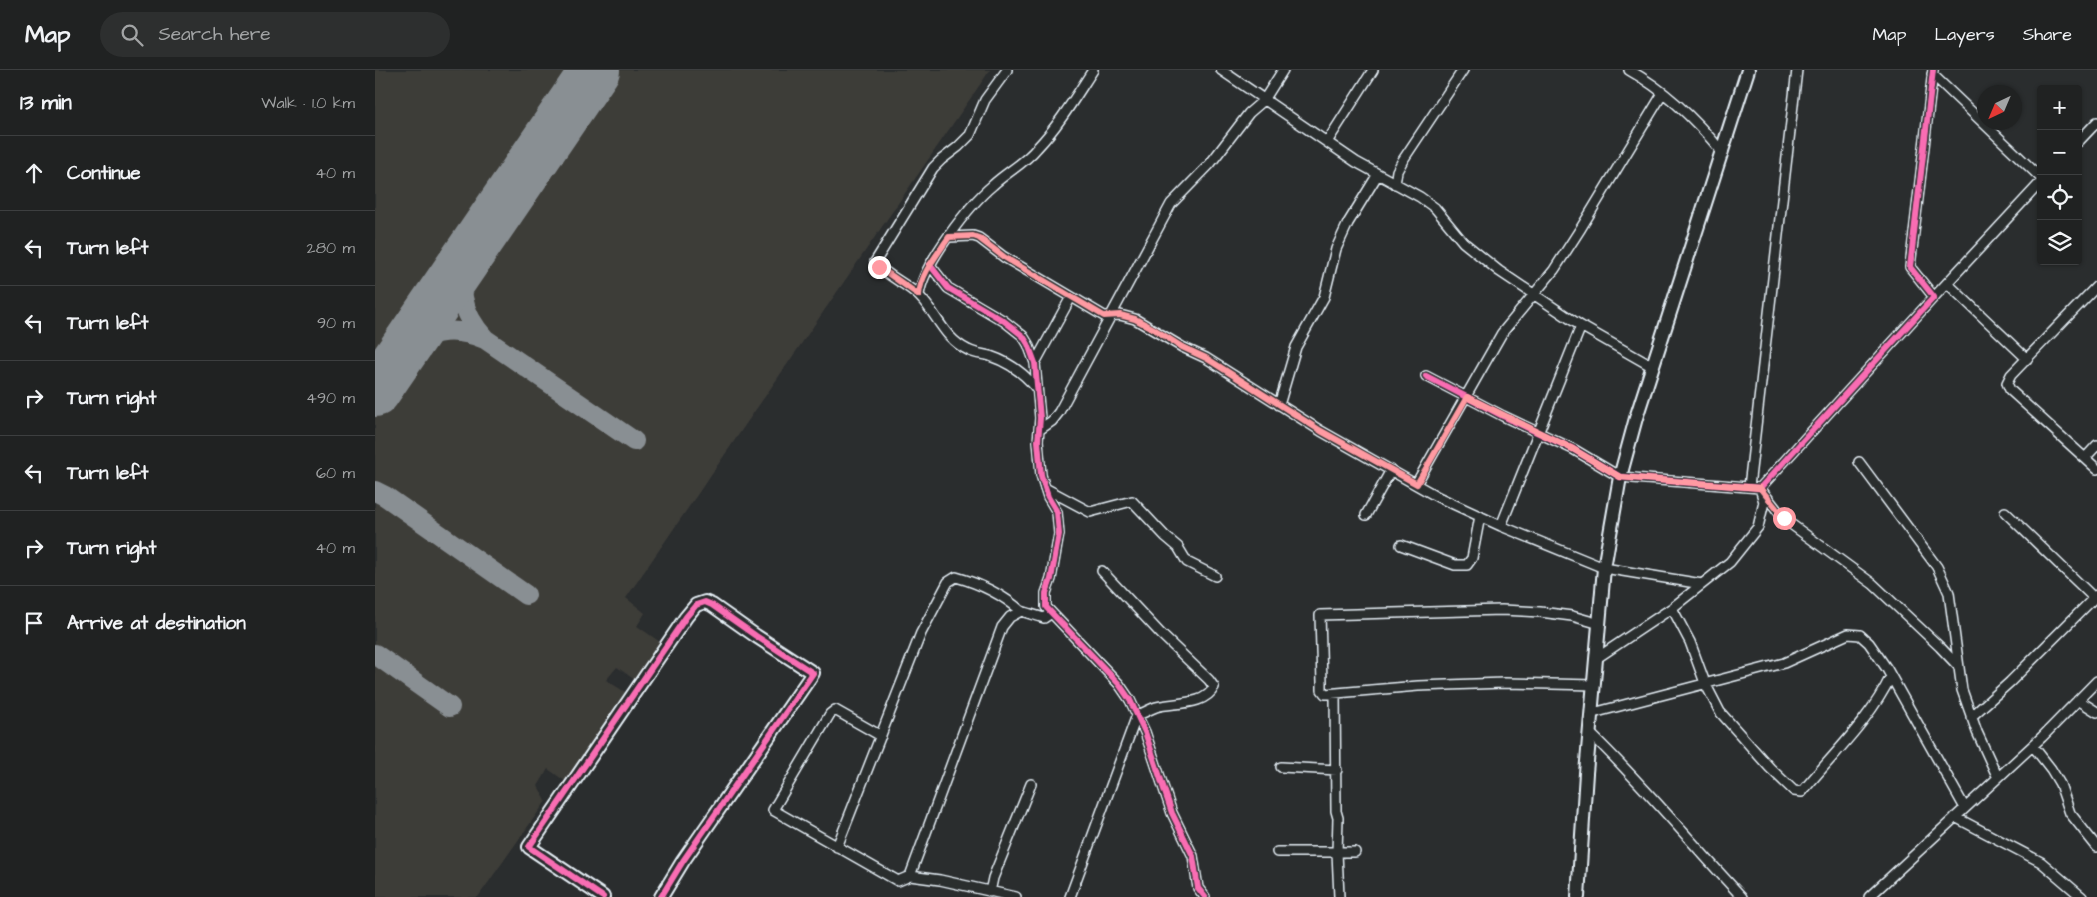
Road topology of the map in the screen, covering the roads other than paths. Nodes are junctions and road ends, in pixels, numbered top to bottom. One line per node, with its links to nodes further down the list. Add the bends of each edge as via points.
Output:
1 (1007, 70): 25 (street, via 985,100 970,135 933,168 877,256 875,262 879,267)
2 (1093, 70): 21 (street, via 1037,150 977,200)
3 (1221, 70): 12 (street)
4 (1283, 70): 12 (street)
5 (1373, 70): 15 (street)
6 (1463, 70): 19 (street, via 1403,160)
7 (1629, 70): 11 (street)
8 (1748, 70): 16 (main road)
9 (1797, 70): 47 (street)
10 (1933, 72): 18 (street); 28 (street, via 1910,267)
11 (1663, 93): 16 (street); 26 (street, via 1581,228)
12 (1264, 100): 15 (street); 29 (street, via 1171,204)
13 (2097, 122): 14 (street)
14 (2082, 138)
15 (1327, 142): 17 (street)
16 (1723, 153): 33 (main road)
17 (1379, 174): 19 (street); 37 (street, via 1348,223 1336,249 1324,297 1297,347)
18 (2038, 175)
19 (1395, 184): 26 (street, via 1435,208 1463,242)
20 (2037, 186): 23 (street)
21 (949, 237): 22 (street); 27 (street, via 979,238)
22 (930, 265): 25 (street, via 920,285); 32 (street, via 948,288 1005,321 1023,336)
23 (1947, 283): 28 (street); 31 (street)
24 (2097, 286): 31 (street)
25 (919, 295): 35 (street, via 947,335 968,350 1007,364 1027,377)
26 (1535, 295): 30 (street); 36 (street, via 1502,333)
27 (1071, 297): 29 (street); 32 (street)
28 (1934, 297): 49 (street)
29 (1110, 317): 37 (street, via 1120,315 1135,319 1206,358); 38 (street, via 1059,412)
30 (1581, 326): 33 (street); 39 (street)
31 (2027, 359): 41 (street, via 2011,375 2007,383 2010,390)
32 (1035, 363): 35 (street)
33 (1653, 367): 45 (main road)
34 (1426, 376): 36 (street)
35 (1037, 389): 38 (street)
36 (1467, 397): 39 (street); 46 (street)
37 (1279, 405): 43 (street)
38 (1039, 430): 48 (street, via 1041,475)
39 (1539, 433): 45 (street); 53 (street)
40 (2097, 445): 41 (street)
41 (2085, 458): 44 (street)
42 (1859, 462): 65 (street, via 1937,567 1949,594)
43 (1391, 470): 46 (street); 51 (street)
44 (2097, 470)
45 (1620, 477): 47 (street); 55 (main road)
46 (1417, 484): 52 (street)
47 (1749, 487): 49 (street)
48 (1045, 488): 57 (street, via 1090,512 1132,501 1178,547 1187,562); 62 (street, via 1057,512 1059,534 1045,602)
49 (1760, 488): 58 (street, via 1764,502 1758,527 1730,562); 65 (street, via 1784,518 1873,584)
50 (2005, 512): 59 (street)
51 (1367, 515)
52 (1480, 516): 53 (street); 54 (street, via 1467,565 1455,565)
53 (1501, 526): 55 (street)
54 (1401, 545)
55 (1604, 568): 58 (street); 63 (main road)
56 (1102, 571): 74 (street, via 1214,687 1211,694 1201,699)
57 (1215, 576)
58 (1702, 584): 60 (street)
59 (2096, 597): 75 (street)
60 (1672, 608): 64 (street); 68 (street, via 1690,642)
61 (1021, 611): 62 (street, via 1044,618); 77 (street, via 1009,600 978,583 957,577 951,579 921,633); 90 (street, via 1010,617 1003,627)
62 (1051, 614): 74 (street, via 1119,684)
63 (1599, 624): 64 (main road); 70 (street, via 1572,616 1512,611 1320,615 1322,690 1325,694)
64 (1597, 658): 69 (main road)
65 (1959, 667): 75 (street)
66 (1891, 676): 68 (street, via 1869,642 1861,635 1848,634 1784,663); 68 (street, via 1882,696 1802,792 1794,791 1763,761 1721,712); 83 (street)
67 (2097, 681): 71 (street)
68 (1705, 683): 73 (street)
69 (1595, 685): 70 (street, via 1504,683 1418,686); 73 (main road)
70 (1335, 694): 80 (street)
71 (2079, 700): 72 (street); 78 (street)
72 (2097, 712)
73 (1593, 713): 76 (main road)
74 (1137, 715): 95 (street); 96 (street, via 1172,813 1193,856 1198,888)
75 (1971, 717): 81 (street)
76 (1590, 733): 98 (main road); 99 (street, via 1631,772)
77 (881, 736): 85 (street); 85 (street, via 835,710 773,810)
78 (2033, 746): 81 (street); 86 (street, via 2060,784 2070,813)
79 (1281, 767): 80 (street)
80 (1337, 770): 88 (street)
81 (1998, 778): 83 (street)
82 (1031, 784): 91 (street)
83 (1965, 808): 84 (street)
84 (1955, 817): 100 (street); 101 (street, via 2041,862)
85 (837, 847): 90 (street, via 898,881)
86 (2097, 847)
87 (1277, 852): 88 (street)
88 (1337, 852): 89 (street); 97 (street)
89 (1355, 852)
90 (910, 876): 91 (street)
91 (990, 892): 94 (street)
92 (603, 897): 93 (main road, via 529,846 686,616 696,605 705,602 813,673)
93 (661, 897)
94 (1016, 897)
95 (1069, 897)
96 (1205, 897)
97 (1339, 897)
98 (1578, 897)
99 (1742, 897)
100 (1869, 897)
101 (2082, 897)

